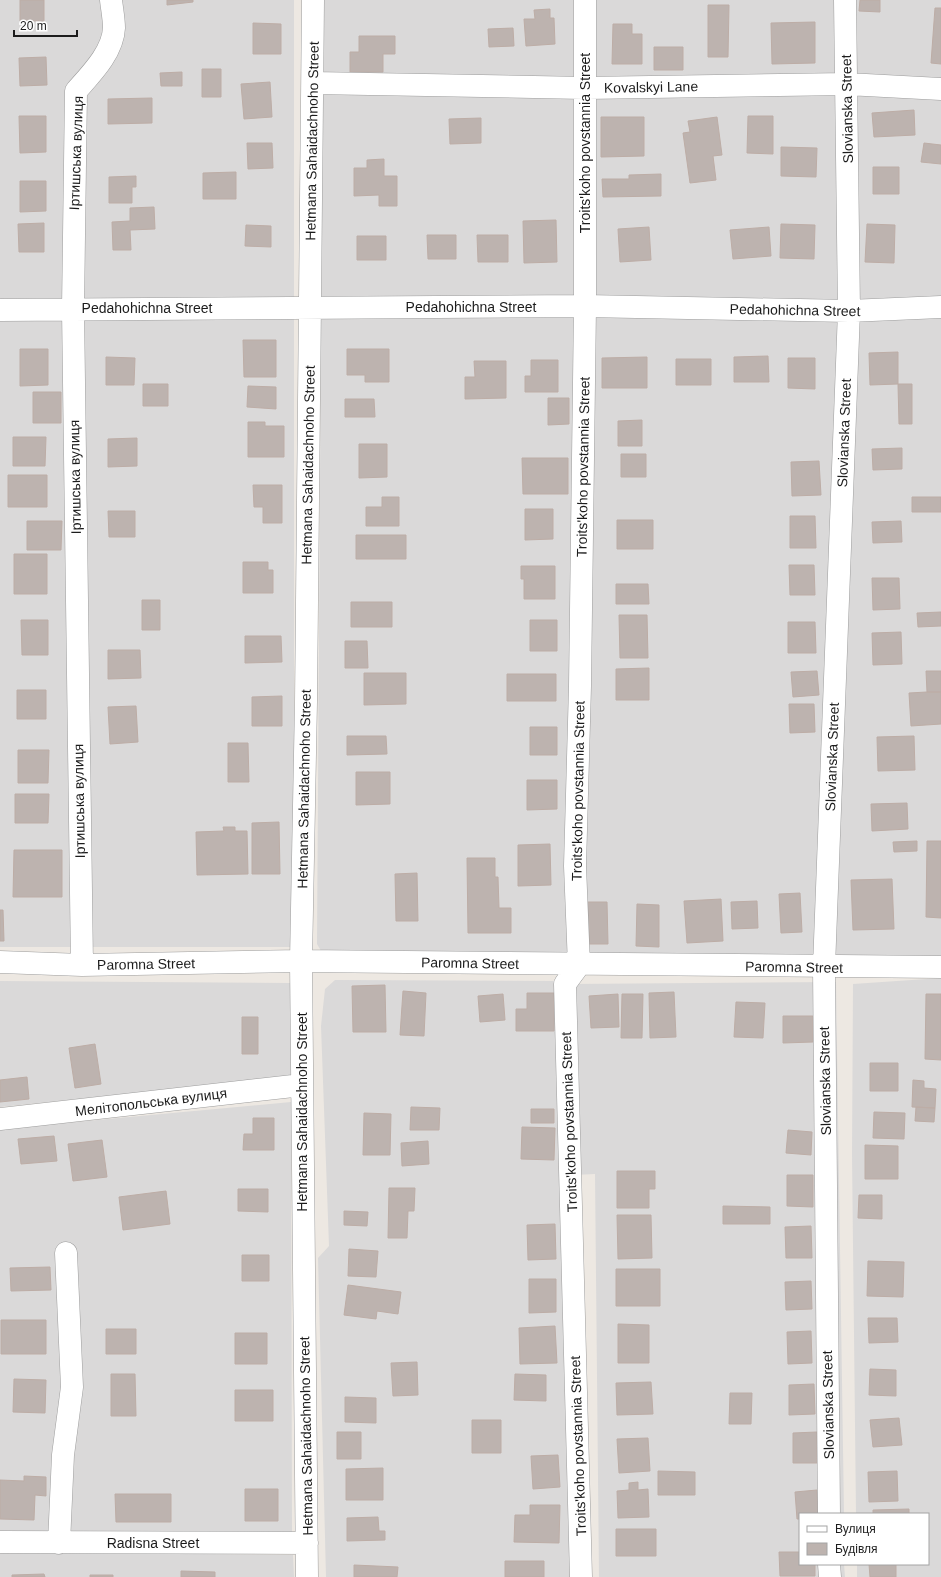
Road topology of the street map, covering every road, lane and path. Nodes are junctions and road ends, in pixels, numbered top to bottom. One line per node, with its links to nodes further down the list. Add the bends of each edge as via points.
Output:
1 (111, 0): 12 (street, Іртишська вулиця, via 114,29 112,40 96,67 76,91)
2 (313, 0): 5 (street, Hetmana Sahaidachnoho Street)
3 (585, 0): 7 (street, Troits'koho povstannia Street)
4 (846, 0): 6 (street, Slovianska Street)
5 (313, 83): 7 (street, Kovalskyi Lane); 11 (street, Hetmana Sahaidachnoho Street)
6 (847, 84): 7 (street, Kovalskyi Lane); 8 (street, Kovalskyi Lane); 14 (street, Slovianska Street)
7 (585, 88): 9 (street, Troits'koho povstannia Street)
8 (941, 89)
9 (585, 306): 11 (street, Pedahohichna Street); 14 (street, Pedahohichna Street); 18 (street, Troits'koho povstannia Street, via 575,866)
10 (941, 307): 14 (street, Pedahohichna Street)
11 (310, 308): 12 (street, Pedahohichna Street); 15 (street, Hetmana Sahaidachnoho Street)
12 (73, 309): 13 (street, Pedahohichna Street); 17 (street, Іртишська вулиця)
13 (0, 310)
14 (849, 311): 19 (street, Slovianska Street)
15 (301, 961): 17 (street, Paromna Street); 18 (street, Paromna Street); 21 (street, Hetmana Sahaidachnoho Street)
16 (0, 962): 17 (street, Paromna Street)
17 (82, 965)
18 (579, 965): 19 (street, Paromna Street); 30 (street, Troits'koho povstannia Street, via 565,984)
19 (824, 967): 20 (street, Paromna Street); 24 (street, Slovianska Street)
20 (941, 968)
21 (302, 1085): 22 (street, Мелітопольська вулиця); 27 (street, Hetmana Sahaidachnoho Street)
22 (0, 1119)
23 (66, 1253): 26 (street, via 72,1387 63,1455)
24 (829, 1513)
25 (0, 1542): 26 (street, Radisna Street)
26 (59, 1543): 27 (street, Radisna Street)
27 (307, 1543): 29 (street, Hetmana Sahaidachnoho Street)
28 (830, 1565): 31 (street)
29 (306, 1577)
30 (581, 1577)
31 (830, 1577)

